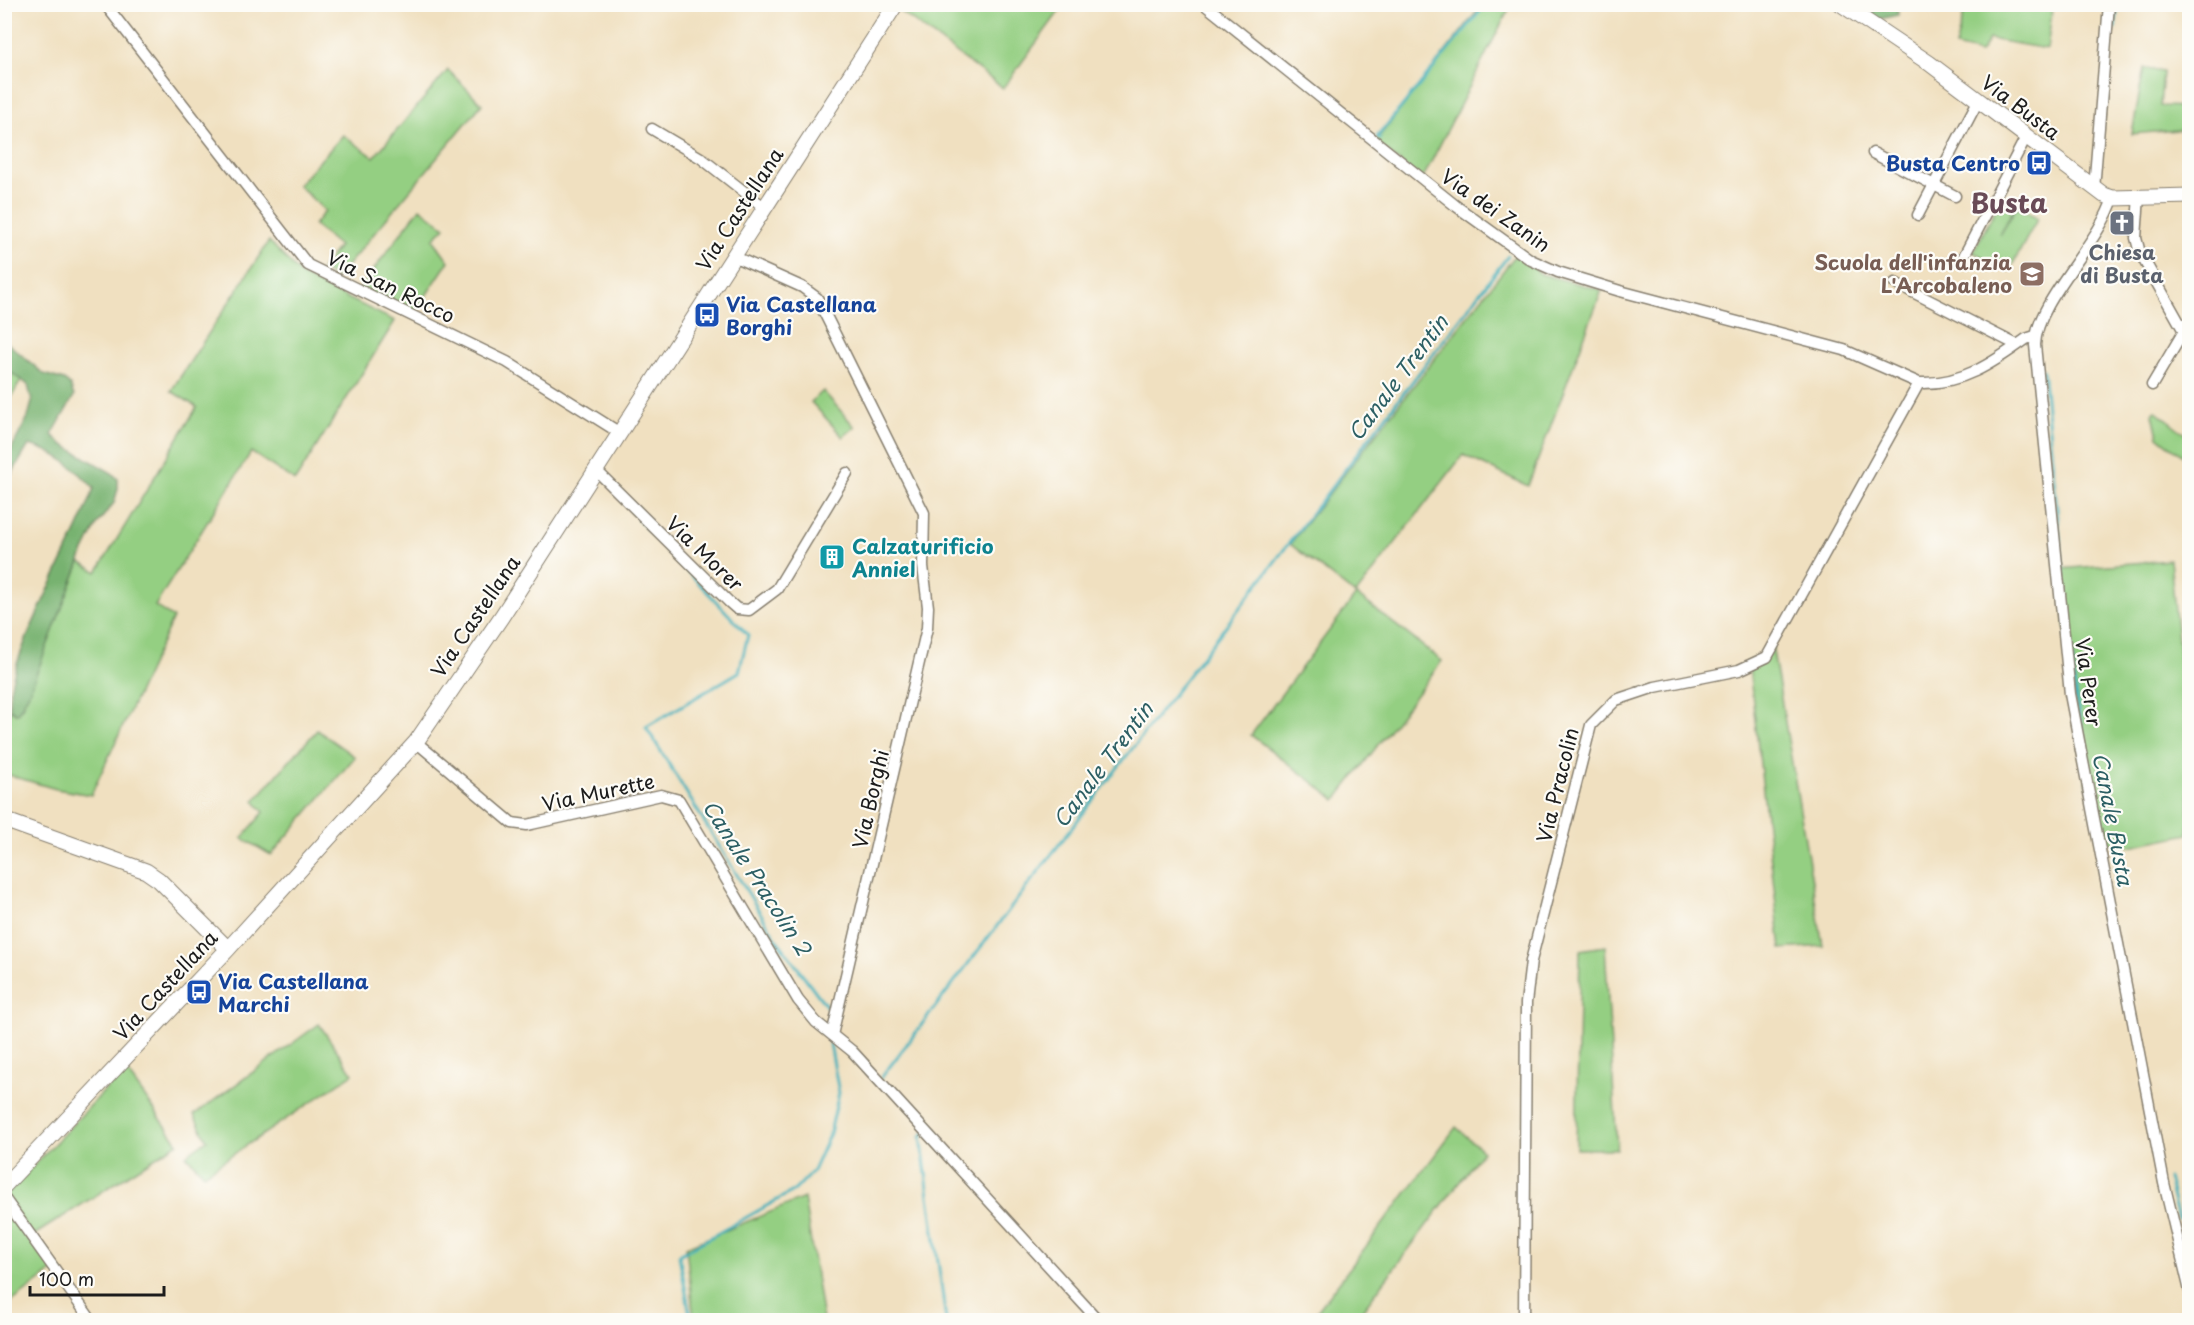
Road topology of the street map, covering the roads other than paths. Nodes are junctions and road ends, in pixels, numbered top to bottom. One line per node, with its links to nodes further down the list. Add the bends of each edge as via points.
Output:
1 (105, 4): 26 (street, Via San Rocco, via 308,265 507,362)
2 (896, 4): 16 (main road, Via Castellana)
3 (1204, 4): 24 (street, Via dei Zanin, via 1456,206 1531,260 1620,291 1844,350)
4 (1841, 4): 6 (main road, Via Busta)
5 (2109, 4): 11 (street)
6 (1978, 101): 8 (main road, Via Busta); 10 (street)
7 (652, 129): 16 (street, via 701,158)
8 (2026, 137): 11 (main road, Via Busta); 19 (street)
9 (1873, 153): 10 (street)
10 (1934, 184): 12 (street); 17 (street)
11 (2094, 189): 15 (main road, Via Busta)
12 (1955, 196)
13 (2139, 196): 14 (main road, Via Busta); 15 (main road, Via Busta); 21 (street, via 2138,245)
14 (2190, 196)
15 (2113, 198): 22 (street, via 2104,221 2080,254)
16 (765, 208): 18 (main road, Via Castellana)
17 (1918, 215)
18 (733, 256): 26 (main road, Via Castellana); 32 (street, Via Borghi, via 802,287 817,298 924,513 927,628)
19 (1964, 256)
20 (1894, 283): 23 (street)
21 (2187, 334): 25 (street)
22 (2035, 336): 23 (street); 35 (street, Via Perer, via 2070,694 2164,1184)
23 (2017, 345): 24 (street, via 1972,374)
24 (1919, 383): 38 (street, Via Pracolin, via 1767,657 1739,670 1655,687 1616,700 1591,724 1531,961 1526,1003)
25 (2151, 385)
26 (620, 433): 27 (main road, Via Castellana)
27 (596, 470): 28 (street, Via Morer, via 729,603 737,609 749,610 777,590); 29 (main road, Via Castellana)
28 (847, 473)
29 (416, 742): 31 (main road, Via Castellana); 32 (street, Via Murette, via 512,823 527,825 661,795 680,800 798,1000)
30 (4, 820): 31 (main road, via 146,871)
31 (228, 949): 33 (main road, Via Castellana)
32 (832, 1035): 37 (street, via 852,1051)
33 (4, 1186)
34 (4, 1198): 36 (street)
35 (2190, 1291)
36 (91, 1320)
37 (1098, 1320)
38 (1524, 1320)

